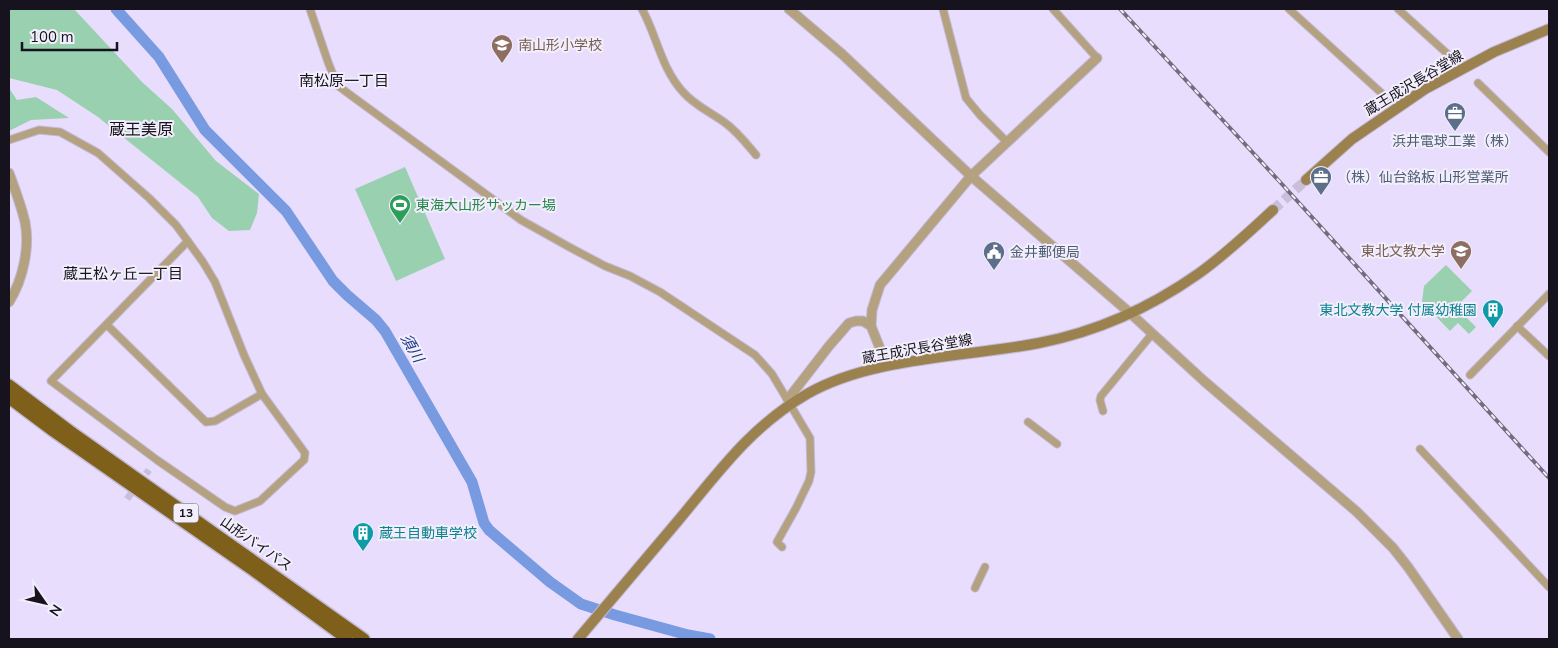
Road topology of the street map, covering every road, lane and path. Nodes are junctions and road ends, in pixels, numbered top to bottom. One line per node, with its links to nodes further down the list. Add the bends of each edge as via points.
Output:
1 (310, 9): 35 (street, via 337,85 521,220 660,292 740,344 772,374)
2 (642, 9): 16 (street, via 663,63 678,86 694,102 740,135)
3 (789, 9): 18 (street, via 842,54)
4 (942, 9): 14 (street, via 966,98)
5 (1053, 9): 9 (street)
6 (1289, 9): 12 (street)
7 (1398, 9): 10 (street)
8 (1549, 29): 19 (main road, 蔵王成沢長谷堂線, via 1494,52 1425,89 1352,139)
9 (1097, 58): 14 (street)
10 (1452, 58)
11 (1478, 83): 15 (street)
12 (1388, 99)
13 (9, 140): 21 (street, via 39,130 50,130 60,132 98,153 149,198)
14 (1007, 142): 18 (street)
15 (1549, 152)
16 (756, 155)
17 (9, 173): 23 (street, via 23,217 26,242 24,262)
18 (971, 176): 24 (street); 26 (street, via 880,285)
19 (1306, 180)
20 (1273, 210): 24 (main road, 蔵王成沢長谷堂線, via 1200,273)
21 (188, 241): 25 (street); 33 (street, via 215,282)
22 (1549, 294): 27 (street)
23 (9, 302)
24 (1130, 313): 28 (street); 30 (main road, 蔵王成沢長谷堂線, via 1089,330 1040,343)
25 (107, 325): 33 (street, via 206,422 215,421); 33 (street, via 50,381 164,465 235,511 260,501 304,460 305,453)
26 (871, 326): 30 (street); 35 (street, via 863,321 850,323 829,346)
27 (1517, 326): 29 (street); 31 (street)
28 (1152, 334): 36 (street, via 1101,396); 47 (street, via 1357,512 1408,567)
29 (1549, 356)
30 (887, 366): 35 (main road, 蔵王成沢長谷堂線, via 837,380)
31 (1470, 375)
32 (9, 385): 45 (highway, 山形バイパス / 13)
33 (262, 394)
34 (9, 398): 44 (highway, 山形バイパス / 13)
35 (789, 402): 40 (street, via 810,438 810,472 809,481 777,542); 46 (main road, 蔵王成沢長谷堂線, via 748,439)
36 (1103, 411)
37 (1028, 422): 38 (street)
38 (1057, 444)
39 (1420, 449): 42 (street)
40 (782, 547)
41 (985, 567): 43 (street)
42 (1549, 587)
43 (975, 588)
44 (347, 639)
45 (364, 639)
46 (578, 639)
47 (1458, 639)

